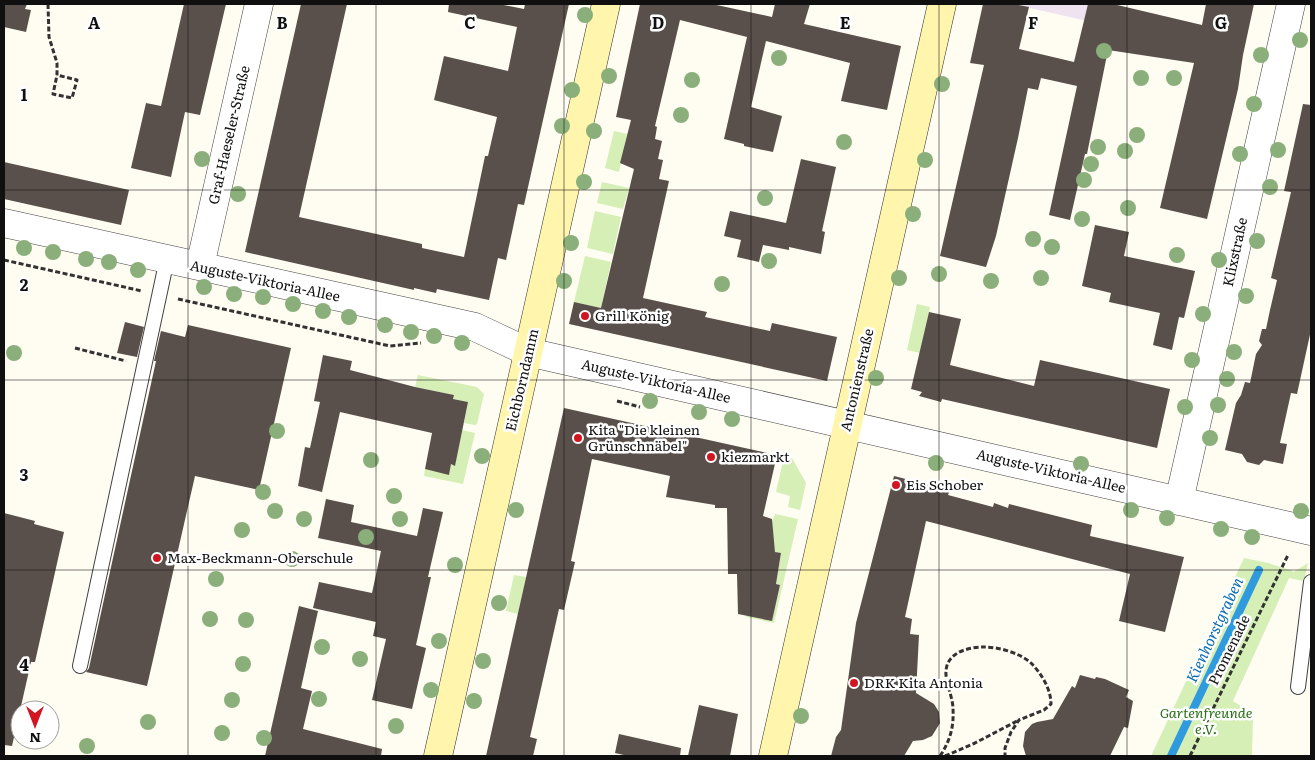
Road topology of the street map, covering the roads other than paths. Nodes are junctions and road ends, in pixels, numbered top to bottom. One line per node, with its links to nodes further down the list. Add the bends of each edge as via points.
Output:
1 (259, 4): 7 (street, Graf-Haeseler-Straße)
2 (606, 4): 8 (main road, Eichborndamm)
3 (942, 4): 9 (main road, Antonienstraße)
4 (1291, 4): 10 (street, Klixstraße)
5 (4, 223): 6 (street, Auguste-Viktoria-Allee)
6 (167, 259): 7 (street, Auguste-Viktoria-Allee); 13 (lane)
7 (200, 266): 8 (street, Auguste-Viktoria-Allee, via 475,327)
8 (528, 352): 9 (street, Auguste-Viktoria-Allee); 15 (main road, Eichborndamm)
9 (847, 424): 10 (street, Auguste-Viktoria-Allee); 16 (main road, Antonienstraße)
10 (1179, 501): 11 (street, Auguste-Viktoria-Allee)
11 (1311, 531)
12 (1311, 582): 14 (lane)
13 (80, 666)
14 (1298, 687)
15 (438, 756)
16 (773, 756)

